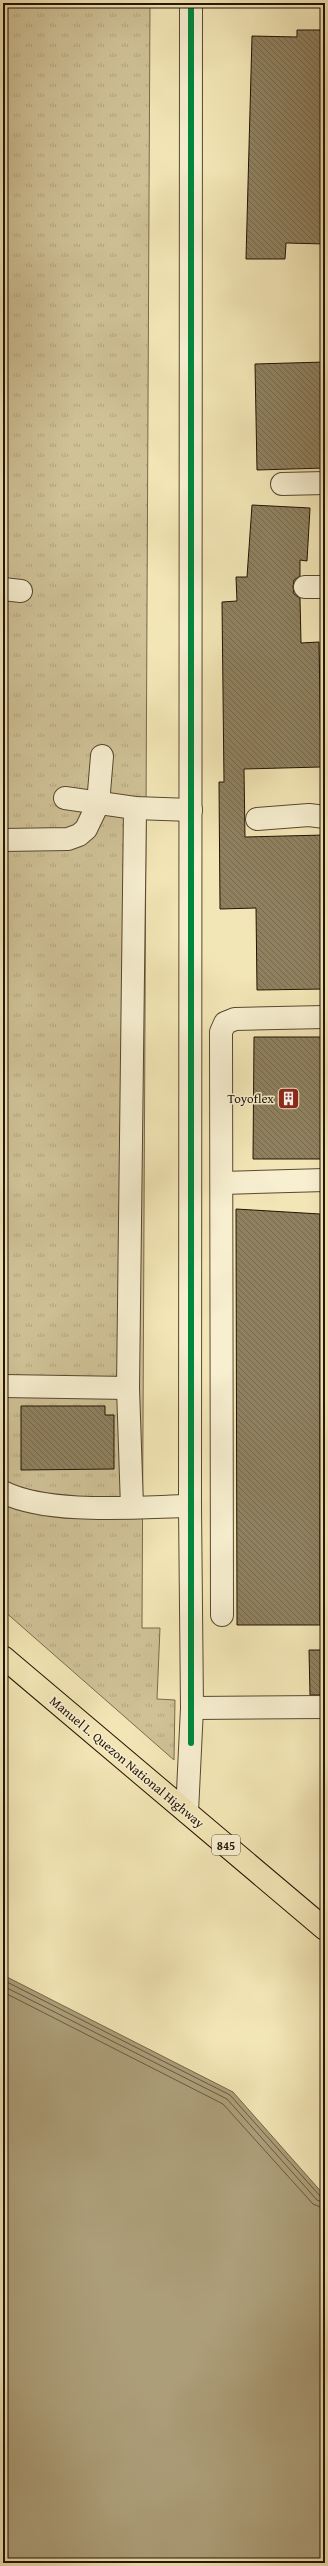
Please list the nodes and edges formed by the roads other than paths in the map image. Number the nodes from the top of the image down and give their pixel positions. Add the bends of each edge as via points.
1 (191, 3) edge
2 (325, 483) edge
3 (282, 484) dead end
4 (102, 756) dead end
5 (65, 798) dead end
6 (98, 804) junction
7 (135, 808) junction
8 (191, 810) junction
9 (325, 817) edge
10 (257, 819) dead end
11 (3, 840) edge
12 (325, 1017) edge
13 (325, 1180) edge
14 (222, 1183) junction
15 (3, 1386) edge
16 (128, 1388) junction
17 (3, 1492) edge
18 (190, 1506) junction
19 (132, 1507) junction
20 (222, 1615) dead end
21 (3, 1657) edge
22 (325, 1707) edge
23 (192, 1708) junction
24 (187, 1812) junction
25 (325, 1929) edge

1 - 8 street
2 - 3 street
4 - 6 street
5 - 6 street via 83,799
6 - 7 street
6 - 11 street via 86,829 79,835 68,839
7 - 8 street
7 - 16 street
8 - 18 street
9 - 10 street via 309,815
12 - 14 street via 235,1019 222,1027
13 - 14 street
14 - 20 street
15 - 16 street
16 - 19 street
17 - 19 street via 14,1498 47,1506
18 - 19 street
18 - 23 street
21 - 24 main road, Manuel L. Quezon National Highway / 845
22 - 23 street
23 - 24 street
24 - 25 main road, Manuel L. Quezon National Highway / 845

